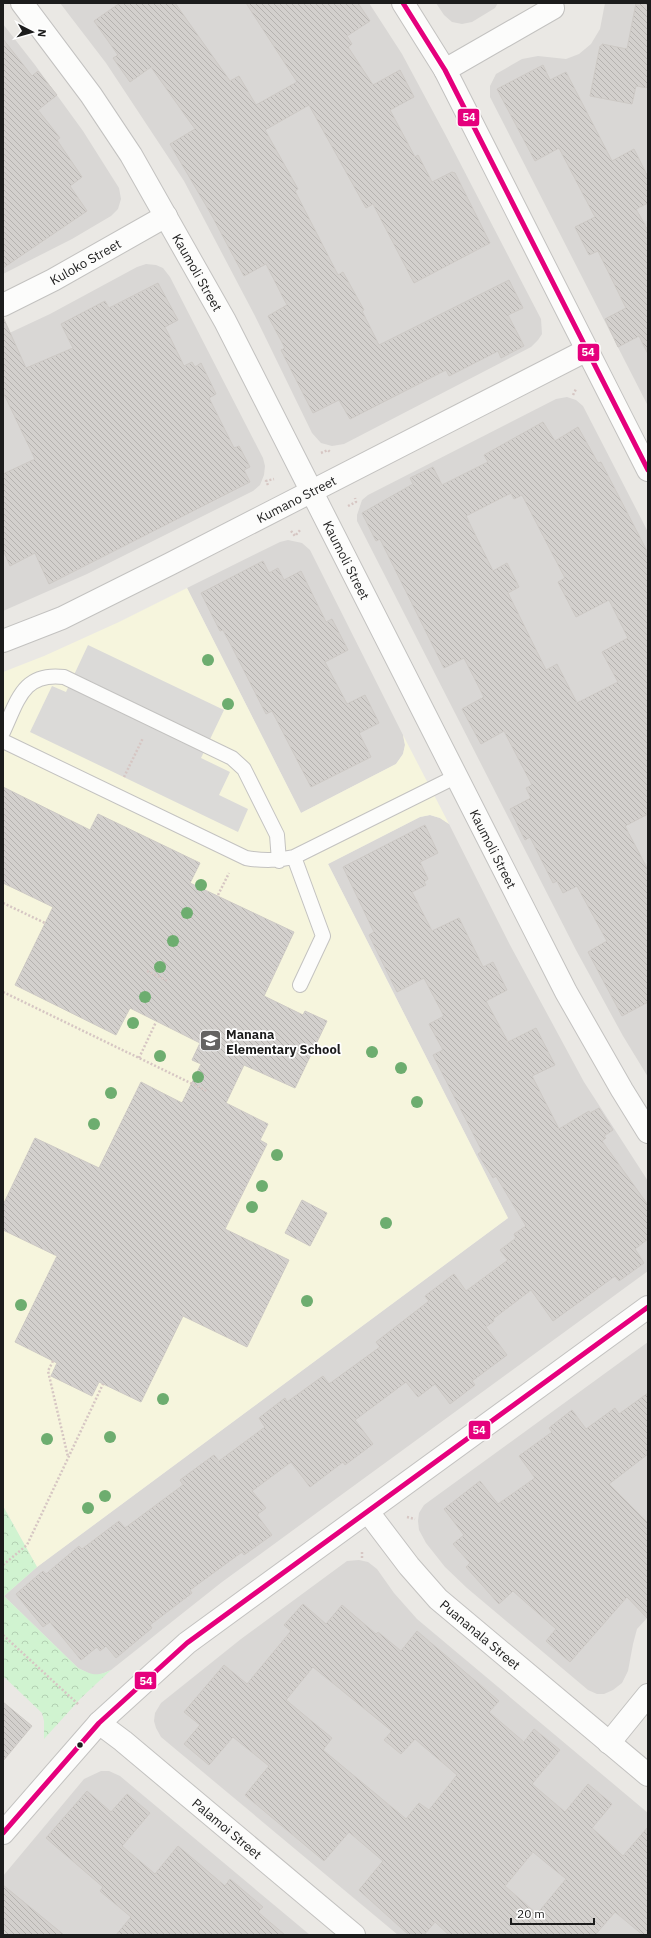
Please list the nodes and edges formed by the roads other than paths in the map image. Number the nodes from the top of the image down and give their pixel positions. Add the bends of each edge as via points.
1 (22, 3) edge
2 (403, 3) edge
3 (553, 8) dead end
4 (445, 70) junction
5 (166, 216) junction
6 (3, 305) edge
7 (587, 350) junction
8 (648, 470) edge
9 (312, 492) junction
10 (3, 640) edge
11 (3, 732) edge
12 (3, 741) edge
13 (457, 776) junction
14 (294, 857) junction
15 (279, 861) junction
16 (300, 985) dead end
17 (648, 1132) edge
18 (648, 1307) edge
19 (368, 1512) junction
20 (648, 1695) edge
21 (98, 1723) junction
22 (609, 1742) junction
23 (648, 1775) edge
24 (3, 1833) edge
25 (354, 1935) edge

1 - 5 street, Kaumoli Street via 91,95
2 - 4 street
3 - 4 street
4 - 7 street
5 - 6 street, Kuloko Street via 53,280
5 - 9 street, Kaumoli Street via 225,321
7 - 8 street
7 - 9 street, Kumano Street
9 - 10 street, Kumano Street via 62,618
9 - 13 street, Kaumoli Street
11 - 15 lane via 21,693 33,680 50,676 64,677 232,758 244,769 277,836
12 - 15 lane via 246,858 264,862
13 - 14 lane
13 - 17 street, Kaumoli Street via 566,992
14 - 15 lane
14 - 16 lane via 323,936
18 - 19 street
19 - 21 street via 187,1643
19 - 22 street, Puananala Street via 438,1599
20 - 22 street
21 - 24 street
21 - 25 street, Palamoi Street via 123,1741
22 - 23 street, Puananala Street

